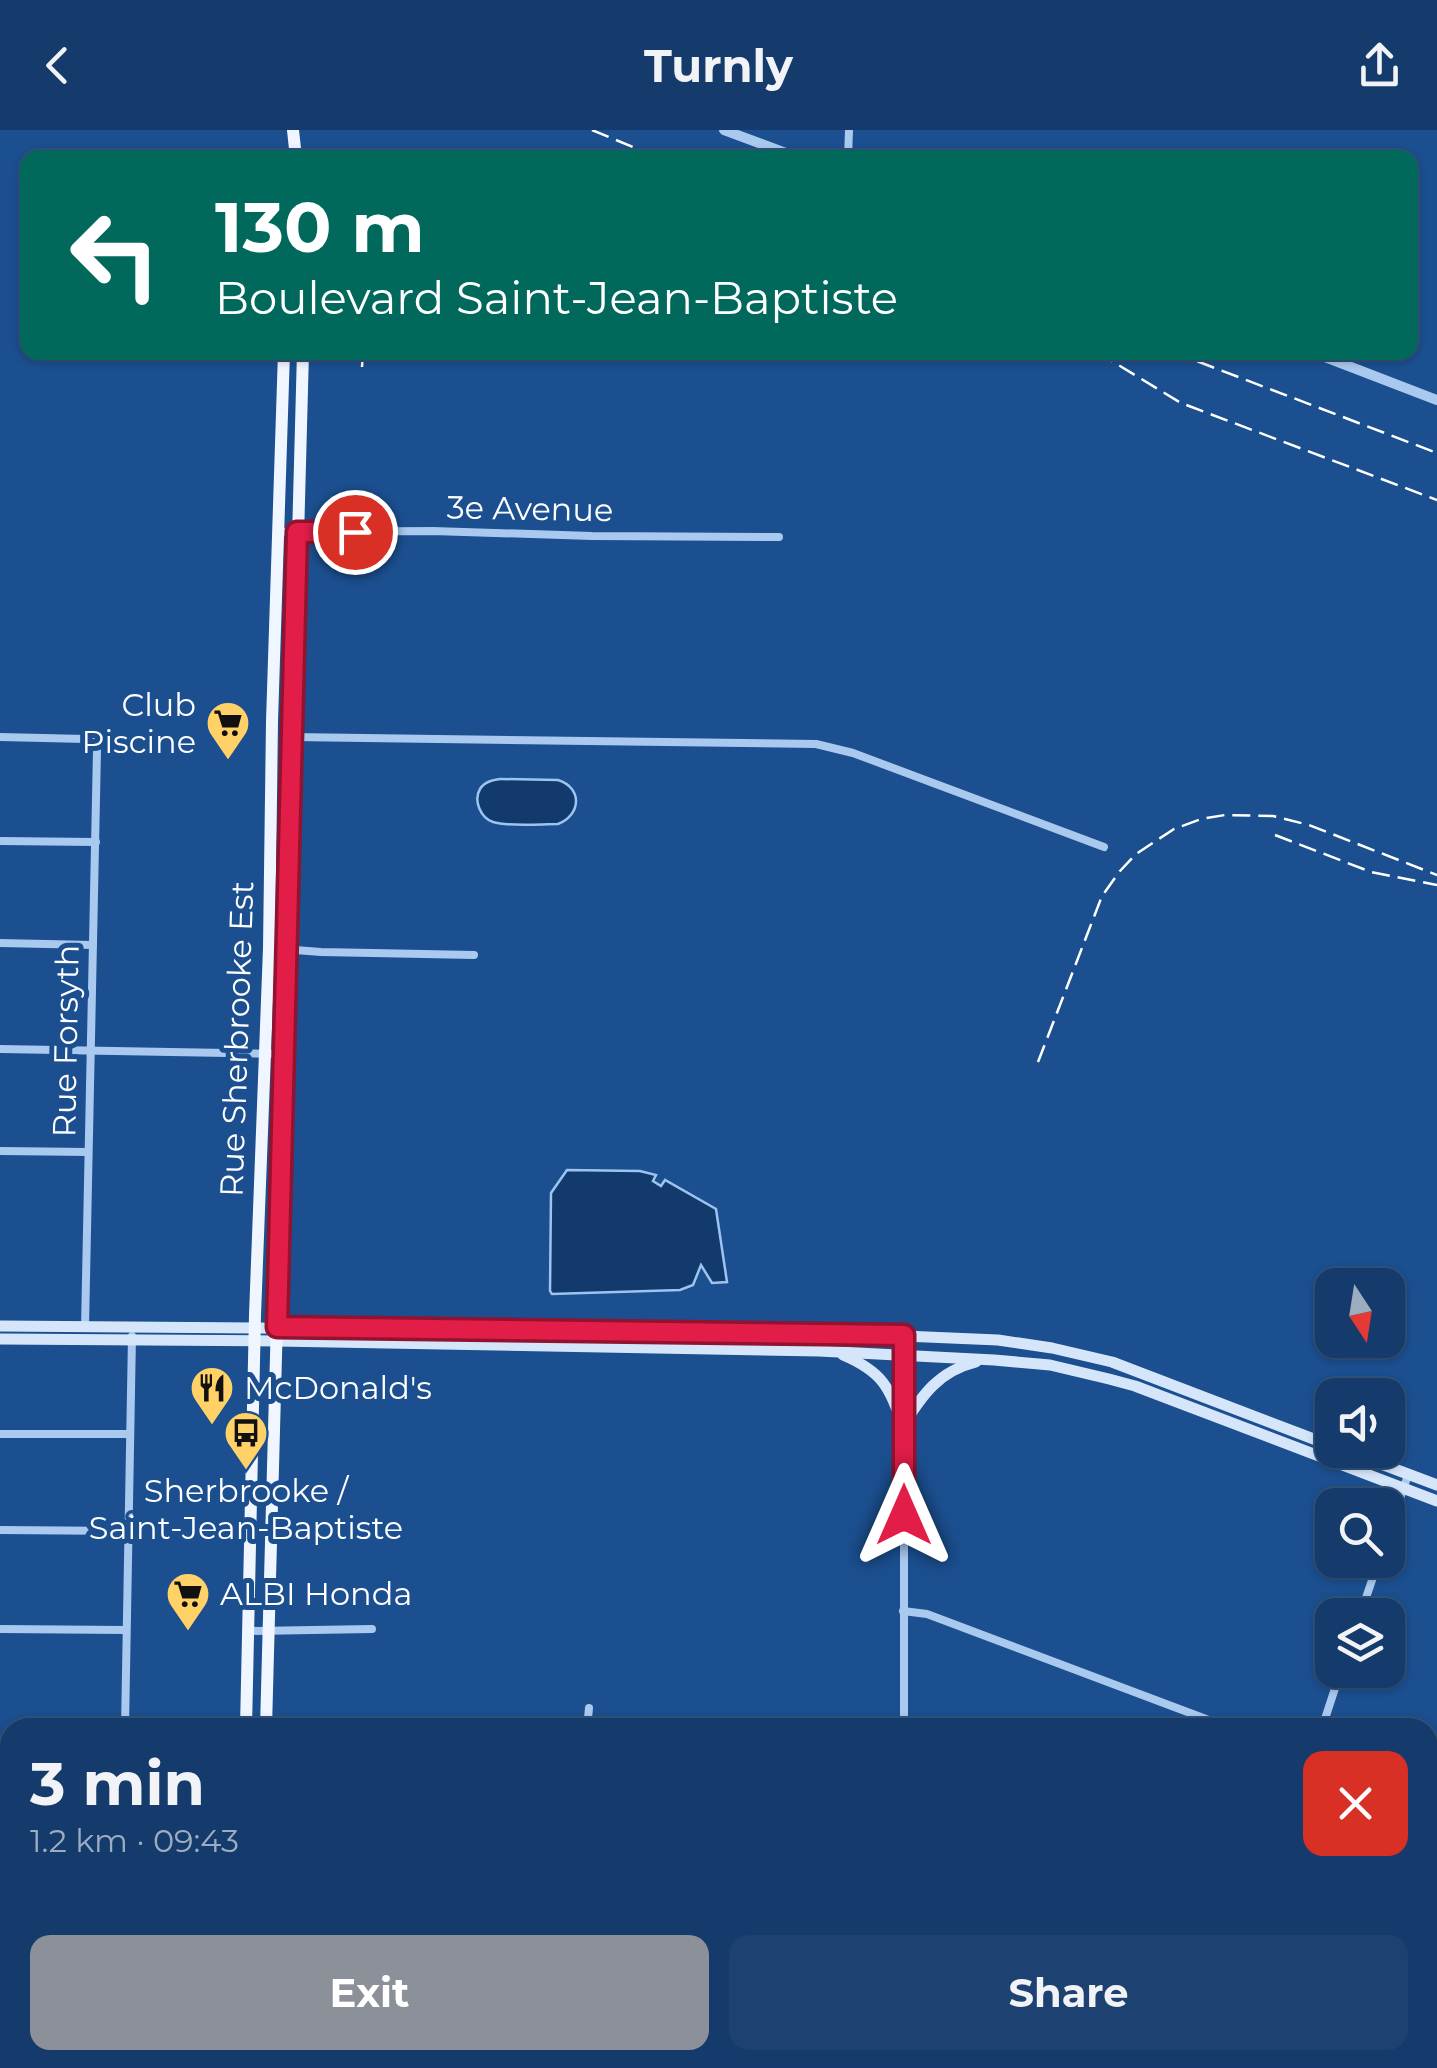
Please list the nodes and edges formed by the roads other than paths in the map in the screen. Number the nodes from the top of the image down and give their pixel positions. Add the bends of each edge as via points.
1 (724, 130) edge
2 (778, 150) edge
3 (284, 360) edge
4 (303, 360) edge
5 (1333, 360) edge
6 (1437, 400) edge
7 (280, 532) junction
8 (297, 532) junction
9 (780, 537) dead end
10 (0, 737) edge
11 (272, 737) junction
12 (292, 737) junction
13 (0, 840) edge
14 (96, 842) junction
15 (270, 846) junction
16 (289, 846) junction
17 (1104, 848) dead end
18 (288, 889) junction
19 (270, 891) junction
20 (0, 943) edge
21 (93, 944) junction
22 (269, 948) junction
23 (286, 949) junction
24 (474, 955) dead end
25 (0, 1049) edge
26 (90, 1051) junction
27 (265, 1053) junction
28 (284, 1054) junction
29 (0, 1151) edge
30 (88, 1152) junction
31 (261, 1177) junction
32 (282, 1179) junction
33 (0, 1326) edge
34 (468, 1328) junction
35 (513, 1329) junction
36 (85, 1333) junction
37 (688, 1333) junction
38 (132, 1334) junction
39 (255, 1334) junction
40 (277, 1334) junction
41 (904, 1335) junction
42 (0, 1338) edge
43 (468, 1345) junction
44 (513, 1346) junction
45 (688, 1348) junction
46 (819, 1351) junction
47 (904, 1354) junction
48 (994, 1360) junction
49 (904, 1426) junction
50 (0, 1434) edge
51 (130, 1434) junction
52 (1315, 1440) edge
53 (1392, 1468) edge
54 (1408, 1474) junction
55 (1437, 1486) edge
56 (1404, 1488) joint
57 (1405, 1488) edge
58 (1437, 1501) edge
59 (252, 1522) junction
60 (272, 1524) junction
61 (0, 1530) edge
62 (127, 1531) junction
63 (903, 1611) junction
64 (0, 1629) edge
65 (372, 1629) dead end
66 (125, 1630) junction
67 (248, 1630) junction
68 (269, 1630) junction
69 (1336, 1688) edge
70 (589, 1708) dead end
71 (124, 1718) edge
72 (246, 1718) edge
73 (266, 1718) edge
74 (588, 1718) edge
75 (904, 1718) edge
76 (1203, 1718) edge
77 (1325, 1718) edge

1 - 2 street
3 - 7 main road, Rue Sherbrooke Est
4 - 8 main road, Rue Sherbrooke Est
5 - 6 street
7 - 8 street, 3e Avenue
7 - 11 main road, Rue Sherbrooke Est
8 - 9 street, 3e Avenue
8 - 12 main road, Rue Sherbrooke Est
10 - 14 street, Rue Forsyth via 86,738 96,744
11 - 12 main road
11 - 15 main road, Rue Sherbrooke Est
12 - 16 main road, Rue Sherbrooke Est
12 - 17 street via 816,744
13 - 14 street
14 - 21 street, Rue Forsyth
15 - 16 main road
15 - 19 main road, Rue Sherbrooke Est
16 - 18 main road, Rue Sherbrooke Est
18 - 19 main road
18 - 23 main road, Rue Sherbrooke Est
19 - 22 main road, Rue Sherbrooke Est
20 - 21 street
21 - 26 street, Rue Forsyth
22 - 23 street
22 - 27 main road, Rue Sherbrooke Est
23 - 24 street
23 - 28 main road, Rue Sherbrooke Est
25 - 26 street
26 - 27 street
26 - 30 street, Rue Forsyth
27 - 28 street
27 - 31 main road, Rue Sherbrooke Est
28 - 32 main road, Rue Sherbrooke Est
29 - 30 street
30 - 36 street, Rue Forsyth
31 - 32 main road
31 - 39 main road, Rue Sherbrooke Est
32 - 40 main road, Rue Sherbrooke Est
33 - 36 main road
34 - 35 main road
34 - 40 main road
34 - 43 main road
35 - 37 main road
35 - 44 main road
36 - 38 main road
36 - 42 main road
37 - 41 main road
37 - 45 main road
38 - 39 main road
38 - 51 street
39 - 40 main road
39 - 59 main road, Rue Sherbrooke Est
40 - 43 main road
40 - 60 main road, Rue Sherbrooke Est
41 - 47 street
41 - 52 main road via 998,1340 1112,1362
43 - 44 main road
44 - 45 main road
45 - 46 main road
46 - 47 main road
46 - 49 main road via 862,1363 884,1382
47 - 48 main road
47 - 49 street
48 - 49 main road via 972,1362 936,1381
48 - 56 main road via 1050,1365 1135,1386
49 - 63 street
50 - 51 street
51 - 62 street
53 - 54 main road
54 - 55 main road
54 - 56 street
57 - 58 main road
59 - 60 main road
59 - 67 main road, Rue Sherbrooke Est
60 - 68 main road, Rue Sherbrooke Est
61 - 62 street
62 - 66 street
63 - 75 street
63 - 76 street
64 - 66 street
65 - 68 street
66 - 71 street
67 - 68 street
67 - 72 main road, Rue Sherbrooke Est
68 - 73 main road, Rue Sherbrooke Est
69 - 77 street
70 - 74 street

